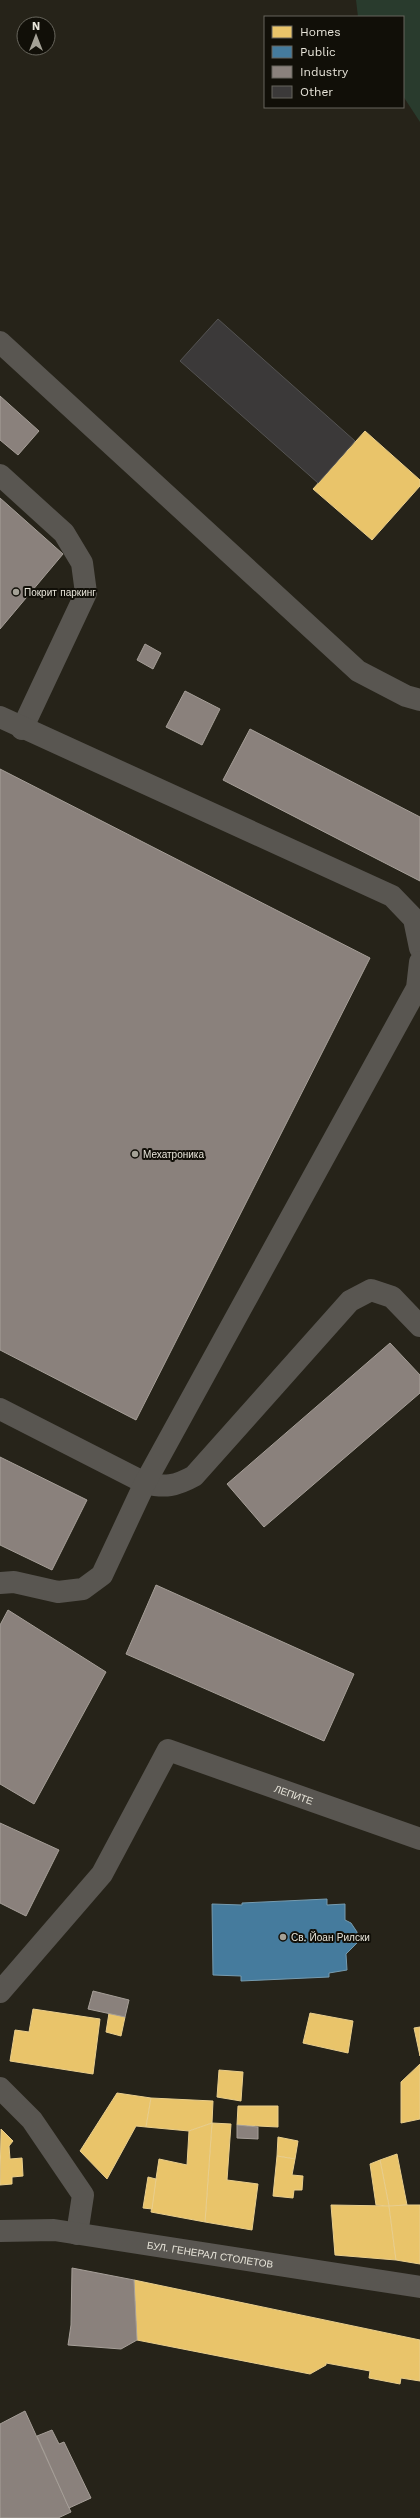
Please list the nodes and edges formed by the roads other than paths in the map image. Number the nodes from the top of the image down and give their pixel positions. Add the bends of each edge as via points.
1 (0, 342) edge
2 (0, 475) edge
3 (420, 700) edge
4 (0, 717) edge
5 (22, 729) junction
6 (420, 948) edge
7 (420, 962) edge
8 (420, 1326) edge
9 (0, 1409) edge
10 (145, 1483) junction
11 (0, 1583) edge
12 (420, 1839) edge
13 (0, 1992) edge
14 (0, 2088) edge
15 (0, 2231) edge
16 (77, 2234) junction
17 (420, 2287) edge

1 - 3 street via 358,671 406,696
2 - 5 street via 64,533 82,563 86,593
4 - 5 street
5 - 6 street via 392,896 414,920
7 - 10 street via 417,988
8 - 10 street via 392,1296 371,1290 350,1301 194,1476 178,1485 163,1487
9 - 10 street
10 - 11 street via 102,1575 83,1590 58,1592 14,1582
12 - 13 street, ЛЕПИТЕ via 168,1750 102,1874
14 - 16 street via 32,2120 83,2195
15 - 16 street, БУЛ. ГЕНЕРАЛ СТОЛЕТОВ via 54,2230
16 - 17 street, БУЛ. ГЕНЕРАЛ СТОЛЕТОВ

